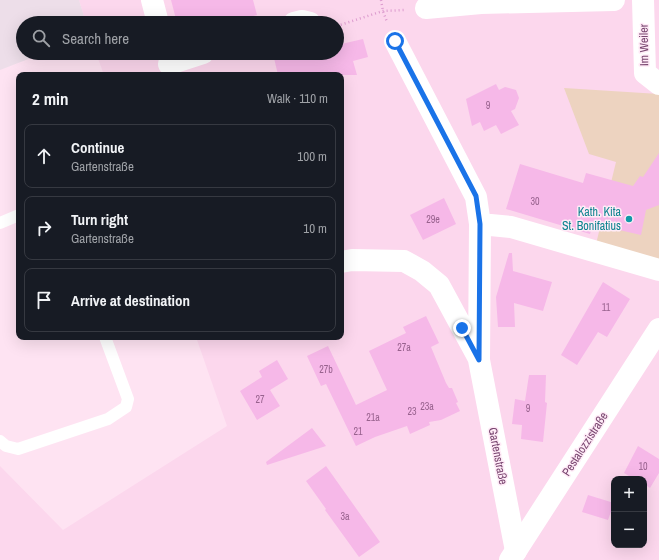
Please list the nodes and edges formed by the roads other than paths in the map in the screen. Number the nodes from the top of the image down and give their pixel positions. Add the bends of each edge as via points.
1 (152, 0) edge
2 (614, 0) edge
3 (643, 0) edge
4 (426, 8) dead end
5 (156, 16) edge
6 (395, 41) dead end
7 (180, 60) edge
8 (168, 64) edge
9 (659, 84) edge
10 (16, 216) edge
11 (0, 223) edge
12 (480, 224) junction
13 (344, 261) edge
14 (659, 270) edge
15 (659, 329) edge
16 (106, 340) edge
17 (479, 360) junction
18 (0, 441) edge
19 (513, 556) edge

1 - 5 street
2 - 4 street via 481,3
3 - 9 street, Im Weiler via 645,73
6 - 12 street, Gartenstraße via 476,196
7 - 8 street
10 - 11 lane
12 - 14 street via 511,227
12 - 17 street, Gartenstraße
13 - 17 street, Gartenstraße via 404,261 422,271 439,284
15 - 19 street, Pestalozzistraße
16 - 18 lane via 128,398 126,407 108,419 18,449 6,446
17 - 19 street, Gartenstraße

